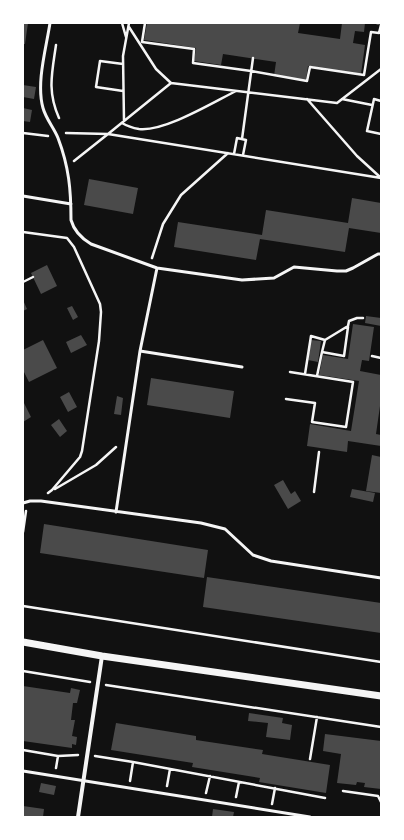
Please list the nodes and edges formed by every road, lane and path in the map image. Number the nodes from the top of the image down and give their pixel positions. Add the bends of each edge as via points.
1 (50, 23) edge
2 (122, 23) edge
3 (129, 23) edge
4 (145, 23) edge
5 (381, 25) edge
6 (128, 27) junction
7 (127, 37) junction
8 (57, 38) dead end
9 (253, 58) dead end
10 (123, 64) junction
11 (381, 70) edge
12 (251, 71) junction
13 (171, 83) junction
14 (123, 91) junction
15 (236, 91) junction
16 (248, 92) junction
17 (307, 99) junction
18 (342, 99) junction
19 (381, 101) edge
20 (373, 105) junction
21 (123, 123) junction
22 (61, 125) dead end
23 (64, 129) dead end
24 (23, 133) edge
25 (66, 133) junction
26 (108, 134) junction
27 (381, 134) edge
28 (58, 137) junction
29 (242, 139) junction
30 (228, 153) junction
31 (234, 154) junction
32 (243, 155) junction
33 (67, 166) junction
34 (380, 177) edge
35 (23, 196) edge
36 (71, 204) junction
37 (23, 232) edge
38 (381, 254) edge
39 (150, 266) junction
40 (157, 268) junction
41 (33, 277) dead end
42 (23, 282) edge
43 (363, 318) dead end
44 (348, 326) junction
45 (325, 340) junction
46 (140, 351) junction
47 (322, 352) junction
48 (372, 356) dead end
49 (381, 358) edge
50 (242, 367) dead end
51 (290, 372) dead end
52 (304, 374) junction
53 (317, 376) junction
54 (286, 399) dead end
55 (120, 445) dead end
56 (319, 452) dead end
57 (52, 490) junction
58 (314, 492) dead end
59 (33, 501) junction
60 (23, 503) edge
61 (28, 508) dead end
62 (116, 512) junction
63 (23, 532) edge
64 (381, 578) edge
65 (23, 606) edge
66 (23, 642) edge
67 (102, 656) junction
68 (381, 662) edge
69 (23, 671) edge
70 (98, 683) junction
71 (381, 696) edge
72 (318, 717) junction
73 (381, 727) edge
74 (23, 750) edge
75 (87, 755) junction
76 (23, 756) edge
77 (58, 756) junction
78 (310, 759) dead end
79 (133, 762) junction
80 (170, 768) junction
81 (23, 771) edge
82 (54, 776) junction
83 (210, 776) junction
84 (84, 781) junction
85 (239, 782) junction
86 (129, 788) junction
87 (275, 788) junction
88 (343, 791) dead end
89 (166, 794) junction
90 (325, 798) dead end
91 (204, 800) junction
92 (381, 802) edge
93 (235, 805) junction
94 (271, 811) junction
95 (78, 817) edge
96 (310, 817) edge

1 - 28 lane via 41,96 44,109
2 - 7 path
3 - 6 path
4 - 12 path via 142,42 194,49 193,63
5 - 12 path via 380,33 371,32 364,75 310,67 307,81
6 - 7 path
6 - 13 path via 156,69
7 - 10 path
8 - 22 path via 51,96
9 - 12 path
10 - 14 path
10 - 14 path via 100,61 96,87
11 - 18 path
12 - 16 path
13 - 15 path
13 - 21 path
14 - 21 path
15 - 16 path
15 - 21 path via 157,128 140,129
16 - 17 path
16 - 29 path
17 - 18 path via 337,103
17 - 34 path via 356,156
18 - 20 path
19 - 20 path via 374,99
20 - 27 path via 366,131
21 - 26 path
23 - 25 path
24 - 28 path
25 - 26 path
25 - 28 path
26 - 30 path
26 - 33 path
28 - 33 lane
29 - 31 path via 237,138
29 - 32 path via 246,140
30 - 31 path
30 - 39 path via 181,195 163,224
31 - 32 path
32 - 34 path
33 - 36 lane
35 - 36 lane
36 - 39 lane via 72,225 83,239
37 - 57 path via 67,238 74,247 100,304 101,312 82,451 80,457
38 - 40 lane via 346,271 294,267 274,278 242,280
39 - 40 lane
40 - 46 lane
41 - 42 path
43 - 44 path via 349,321
44 - 45 path
44 - 47 path via 344,356
45 - 47 path
45 - 52 path via 311,336
46 - 50 lane
46 - 62 lane
47 - 53 path
48 - 49 path
51 - 52 path
52 - 53 path
53 - 54 path via 353,382 346,427 312,422 315,403
55 - 57 path via 96,465
56 - 58 path
57 - 59 path
59 - 60 lane
59 - 62 lane
61 - 63 path
62 - 64 lane via 201,523 224,529 253,555 271,561
65 - 68 path
66 - 67 street
67 - 70 street
67 - 71 street
69 - 70 path
70 - 72 path
70 - 75 street
72 - 73 path
72 - 78 path
74 - 76 path
74 - 77 path
75 - 77 path
75 - 79 path
75 - 84 street
77 - 82 path
79 - 80 path
79 - 86 path
80 - 83 path
80 - 89 path
81 - 82 lane
82 - 84 lane
83 - 85 path
83 - 91 path
84 - 86 lane
84 - 95 street
85 - 87 path
85 - 93 path
86 - 89 lane
87 - 90 path
87 - 94 path
88 - 92 path via 378,796
89 - 91 lane
91 - 93 lane
93 - 94 lane
94 - 96 lane

